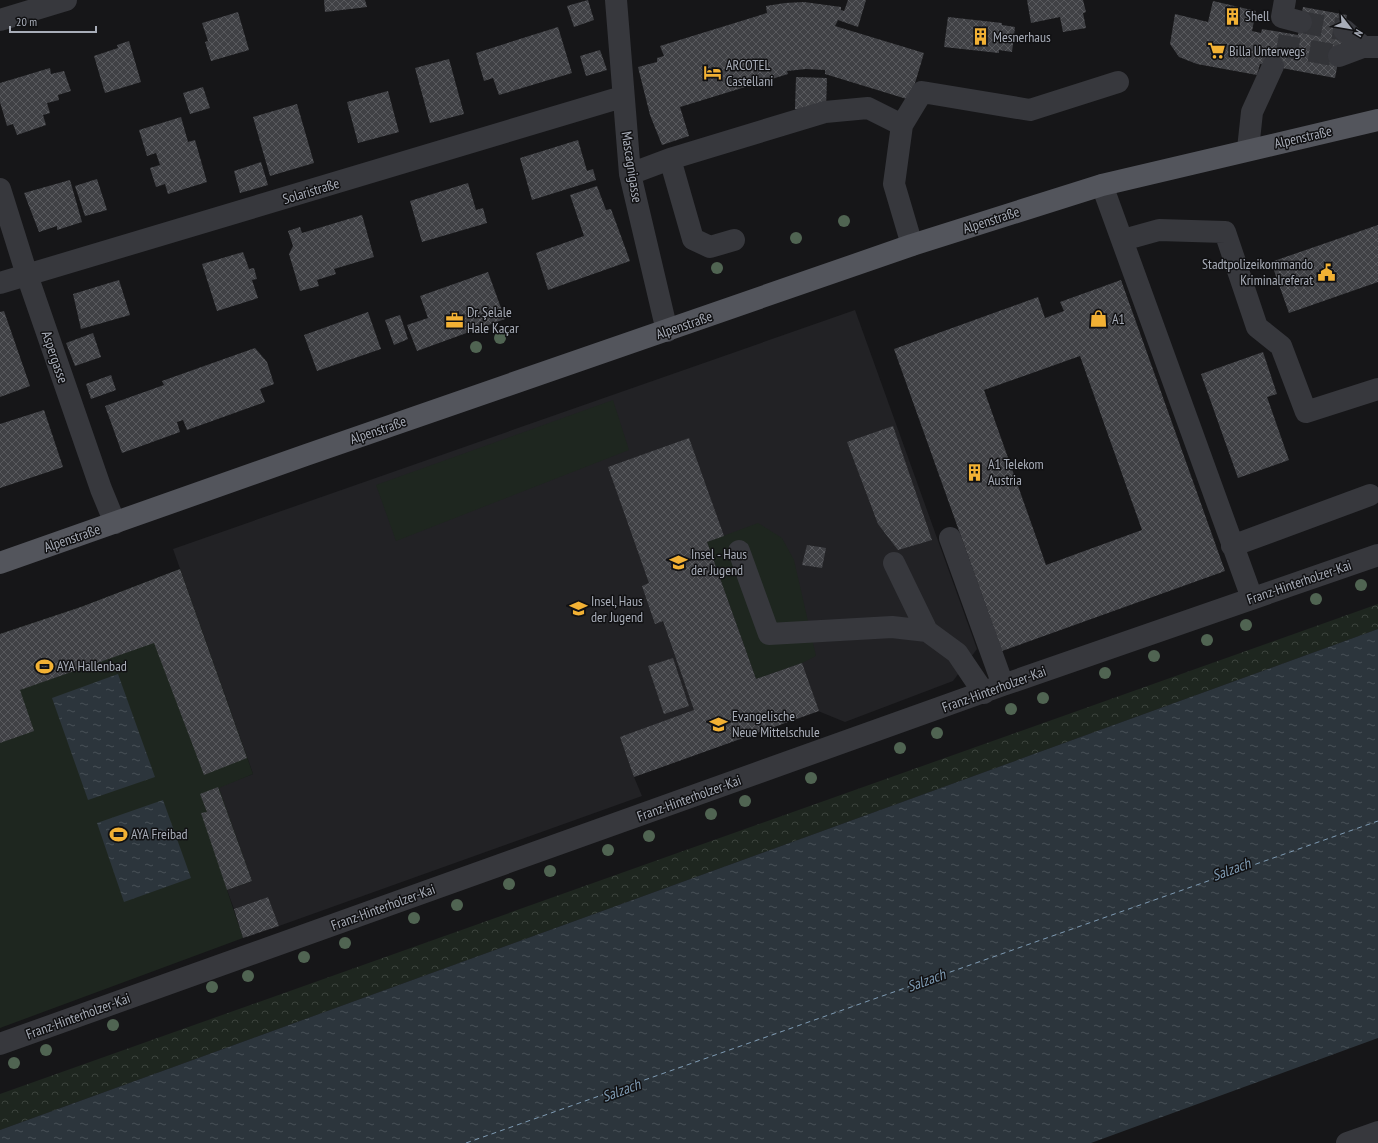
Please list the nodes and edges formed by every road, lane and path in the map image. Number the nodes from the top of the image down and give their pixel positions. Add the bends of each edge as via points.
1 (66, 0) edge
2 (616, 0) edge
3 (1285, 0) edge
4 (0, 20) edge
5 (1301, 22) tunnel mouth
6 (1344, 30) tunnel mouth
7 (1370, 47) edge
8 (1339, 56) tunnel mouth
9 (1273, 66) dead end
10 (1118, 82) dead end
11 (622, 97) junction
12 (1378, 120) edge
13 (902, 125) junction
14 (1248, 149) junction
15 (670, 159) junction
16 (630, 174) junction
17 (1102, 185) junction
18 (0, 189) edge
19 (734, 240) dead end
20 (1123, 240) junction
21 (912, 245) junction
22 (27, 275) junction
23 (0, 283) edge
24 (666, 331) junction
25 (1378, 389) edge
26 (1370, 495) dead end
27 (115, 524) junction
28 (950, 538) dead end
29 (1232, 546) junction
30 (739, 551) dead end
31 (1378, 555) edge
32 (894, 563) dead end
33 (0, 564) edge
34 (1252, 598) junction
35 (927, 631) junction
36 (993, 689) junction
37 (0, 1044) edge
38 (1378, 1132) edge
39 (1347, 1143) edge

1 - 4 street
2 - 11 street, Mascagnigasse
3 - 5 street via 1282,17
6 - 7 street
7 - 8 street
9 - 14 street via 1252,112
10 - 13 street via 1030,110 922,92
11 - 16 street, Mascagnigasse
11 - 22 street, Solaristraße
12 - 14 main road, Alpenstraße
13 - 15 street via 868,108 825,112
13 - 21 street via 894,184
14 - 17 main road, Alpenstraße
15 - 16 street
15 - 19 street via 693,239 710,247
16 - 24 street, Mascagnigasse
17 - 20 street
17 - 21 main road, Alpenstraße
18 - 22 street, Aspergasse
20 - 25 street via 1159,230 1225,232 1257,327 1282,346 1306,412
20 - 29 street
21 - 24 main road, Alpenstraße
22 - 23 street, Solaristraße
22 - 27 street, Aspergasse
24 - 27 main road, Alpenstraße
26 - 29 street
27 - 33 main road, Alpenstraße
28 - 36 street
29 - 34 street
30 - 35 street via 769,634 892,628
31 - 34 street, Franz-Hinterholzer-Kai
32 - 35 street
34 - 36 street, Franz-Hinterholzer-Kai
35 - 36 street via 957,653
36 - 37 street, Franz-Hinterholzer-Kai
38 - 39 street

